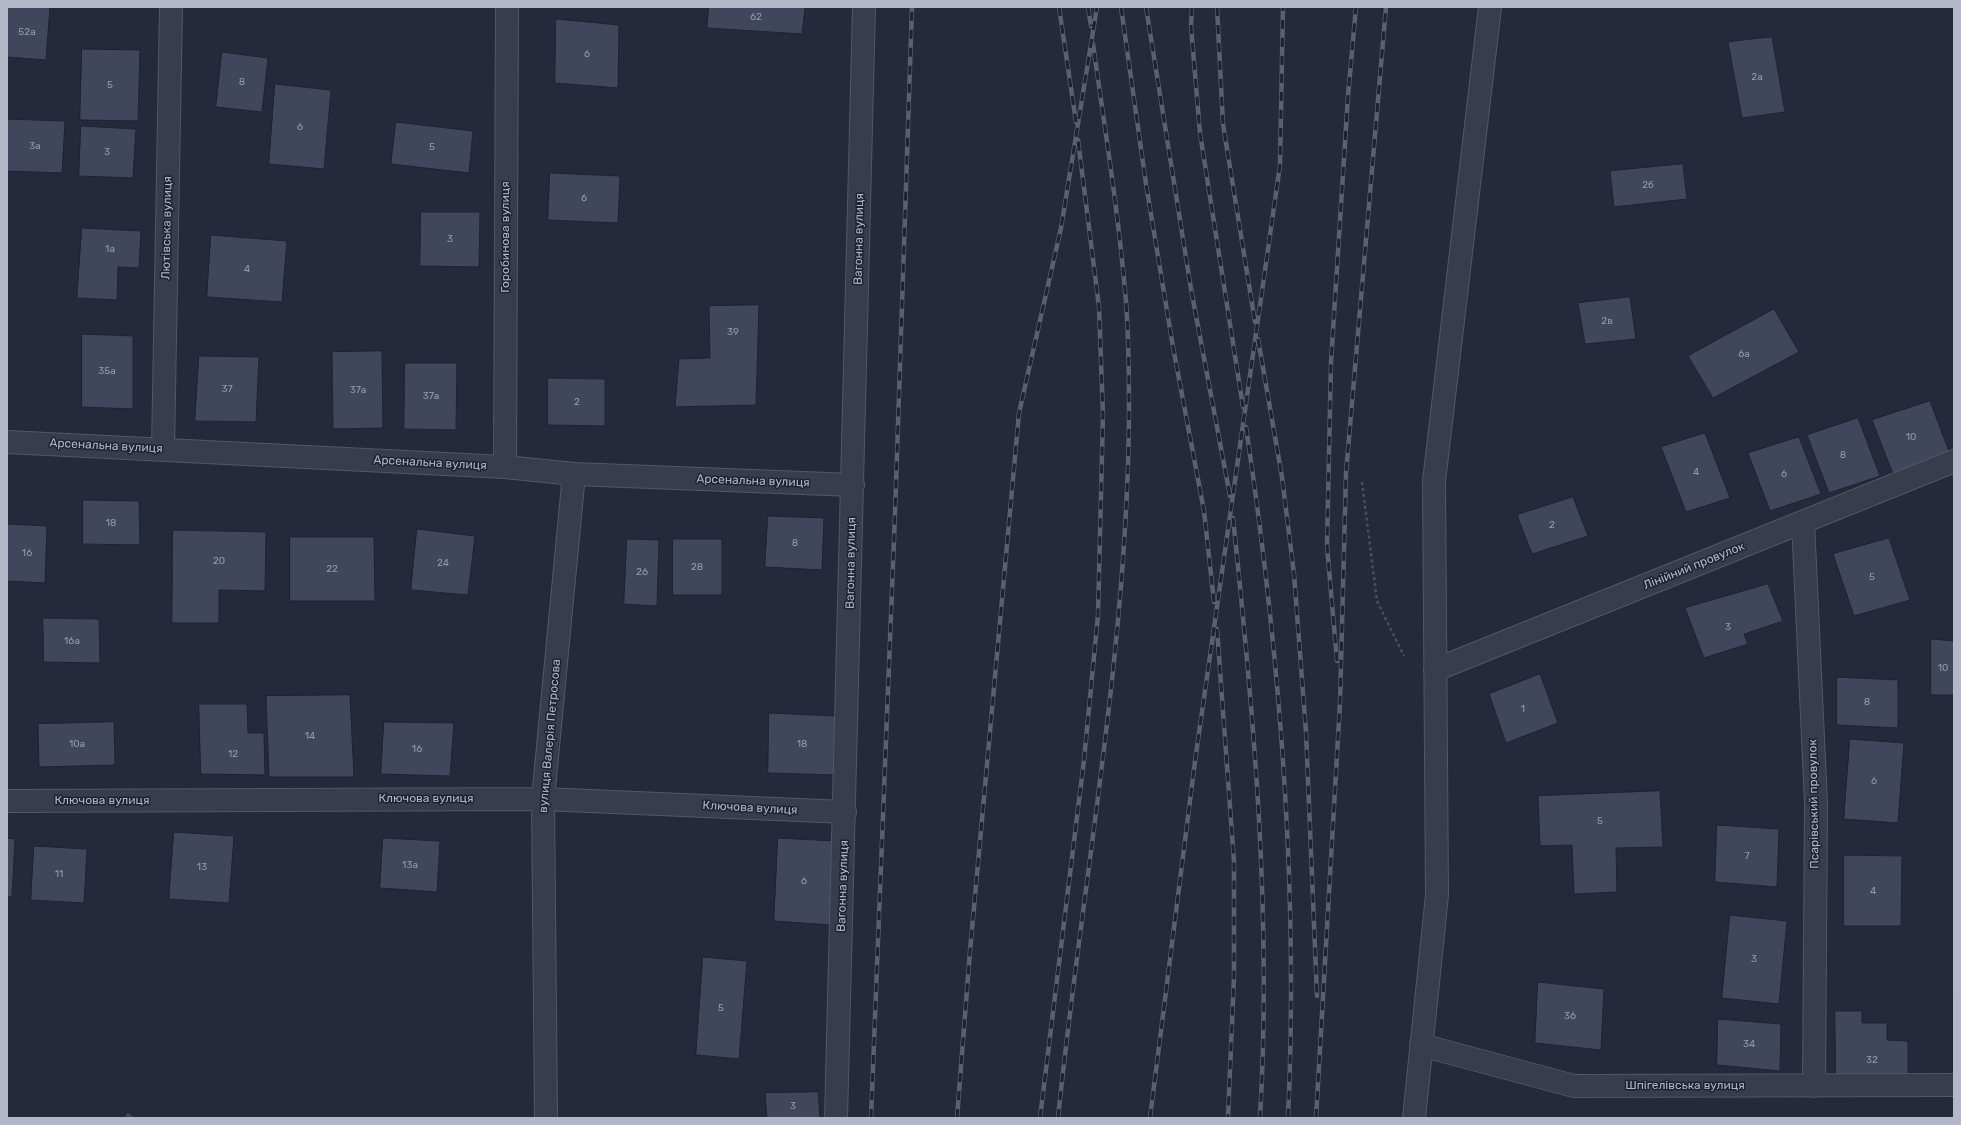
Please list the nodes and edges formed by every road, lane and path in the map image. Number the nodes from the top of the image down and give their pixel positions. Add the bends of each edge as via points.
1 (171, 7) edge
2 (507, 7) edge
3 (864, 7) edge
4 (1490, 7) edge
5 (7, 442) edge
6 (163, 449) junction
7 (1954, 461) edge
8 (505, 468) junction
9 (574, 474) junction
10 (1362, 482) dead end
11 (853, 485) junction
12 (1803, 522) junction
13 (1435, 670) junction
14 (543, 799) junction
15 (7, 801) edge
16 (845, 812) junction
17 (1422, 1045) junction
18 (1954, 1085) edge
19 (1814, 1086) junction
20 (546, 1118) edge
21 (836, 1118) edge
22 (1414, 1118) edge

1 - 6 street, Лютівська вулиця
2 - 8 street, Горобинова вулиця
3 - 11 street, Вагонна вулиця
4 - 13 street via 1434,481
5 - 6 street, Арсенальна вулиця
6 - 8 street, Арсенальна вулиця
7 - 12 street, Лінійний провулок
8 - 9 street, Арсенальна вулиця
9 - 11 street, Арсенальна вулиця
9 - 14 street, вулиця Валерія Петросова
10 - 13 path via 1377,601 1404,656
11 - 16 street, Вагонна вулиця
12 - 13 street, Лінійний провулок
12 - 19 street, Псарівський провулок via 1816,803
13 - 17 street via 1437,895
14 - 15 street, Ключова вулиця
14 - 16 street, Ключова вулиця
14 - 20 street, вулиця Валерія Петросова
16 - 21 street, Вагонна вулиця
17 - 19 street, Шпігелівська вулиця via 1574,1086
17 - 22 street
18 - 19 street, Шпігелівська вулиця

